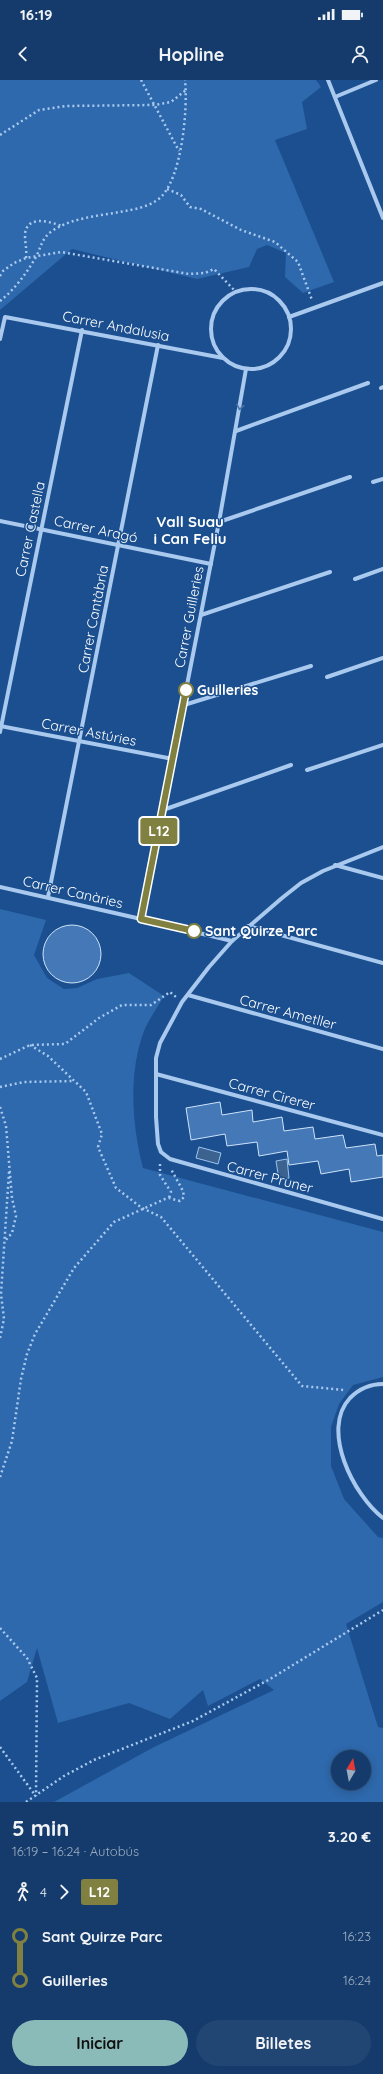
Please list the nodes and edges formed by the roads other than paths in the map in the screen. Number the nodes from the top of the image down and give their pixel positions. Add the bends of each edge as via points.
1 (328, 80) edge
2 (376, 80) edge
3 (335, 97) junction
4 (383, 218) edge
5 (383, 283) edge
6 (289, 317) junction
7 (82, 330) junction
8 (0, 340) edge
9 (158, 345) junction
10 (223, 358) junction
11 (246, 369) junction
12 (368, 383) dead end
13 (236, 431) junction
14 (350, 477) dead end
15 (383, 479) edge
16 (373, 482) dead end
17 (0, 521) edge
18 (220, 522) junction
19 (41, 529) junction
20 (118, 545) junction
21 (210, 564) junction
22 (383, 569) edge
23 (330, 572) dead end
24 (355, 579) dead end
25 (201, 615) junction
26 (383, 658) edge
27 (312, 666) dead end
28 (327, 677) dead end
29 (184, 705) junction
30 (1, 726) edge
31 (0, 732) edge
32 (79, 741) junction
33 (383, 746) edge
34 (173, 760) junction
35 (291, 765) dead end
36 (307, 770) dead end
37 (163, 810) junction
38 (383, 847) edge
39 (335, 865) junction
40 (383, 878) edge
41 (0, 887) edge
42 (48, 897) junction
43 (141, 919) junction
44 (248, 926) junction
45 (232, 940) junction
46 (383, 963) edge
47 (188, 995) junction
48 (383, 1049) edge
49 (156, 1074) junction
50 (383, 1135) edge
51 (383, 1219) edge
52 (383, 1384) edge
53 (383, 1518) edge

1 - 3 street
2 - 3 street
3 - 4 street
5 - 6 street
6 - 10 street via 279,300 260,289 243,289 229,294 214,311 210,332 217,351
6 - 11 street via 290,337 283,352 270,363 259,368
7 - 8 street, Carrer Andalusia via 5,317
7 - 9 street, Carrer Andalusia
7 - 19 street, Carrer Castella
9 - 10 street, Carrer Andalusia
9 - 20 street, Carrer Cantàbria
10 - 11 street
11 -> 13 street, Carrer Guilleries
12 - 13 street
13 - 18 street, Carrer Guilleries
14 - 18 street
15 - 16 street
17 - 19 street, Carrer Aragó
18 - 21 street, Carrer Guilleries
19 - 20 street, Carrer Aragó
19 - 30 street, Carrer Castella
20 - 21 street, Carrer Aragó
20 - 32 street, Carrer Cantàbria
21 - 25 street, Carrer Guilleries
22 - 24 street
23 - 25 street
25 - 29 street, Carrer Guilleries
26 - 28 street
27 - 29 street
29 - 34 street, Carrer Guilleries
30 - 31 street, Carrer Castella
30 - 32 street, Carrer Astúries
32 - 34 street, Carrer Astúries
32 - 42 street, Carrer Cantàbria
33 - 36 street
34 - 37 street, Carrer Guilleries
35 - 37 street
37 - 43 street, Carrer Guilleries
38 - 39 street
39 - 40 street
39 - 44 street via 301,884
41 - 42 street, Carrer Canàries
42 - 43 street, Carrer Canàries
43 - 45 street
44 - 45 street
44 - 46 street
45 - 47 street
47 - 48 street, Carrer Ametller
47 - 49 street via 160,1043 156,1058
49 - 50 street, Carrer Cirerer
49 - 51 street, Carrer Pruner via 158,1144 160,1152 170,1160
52 - 53 street via 375,1384 357,1391 346,1403 340,1417 339,1436 350,1477 362,1496

